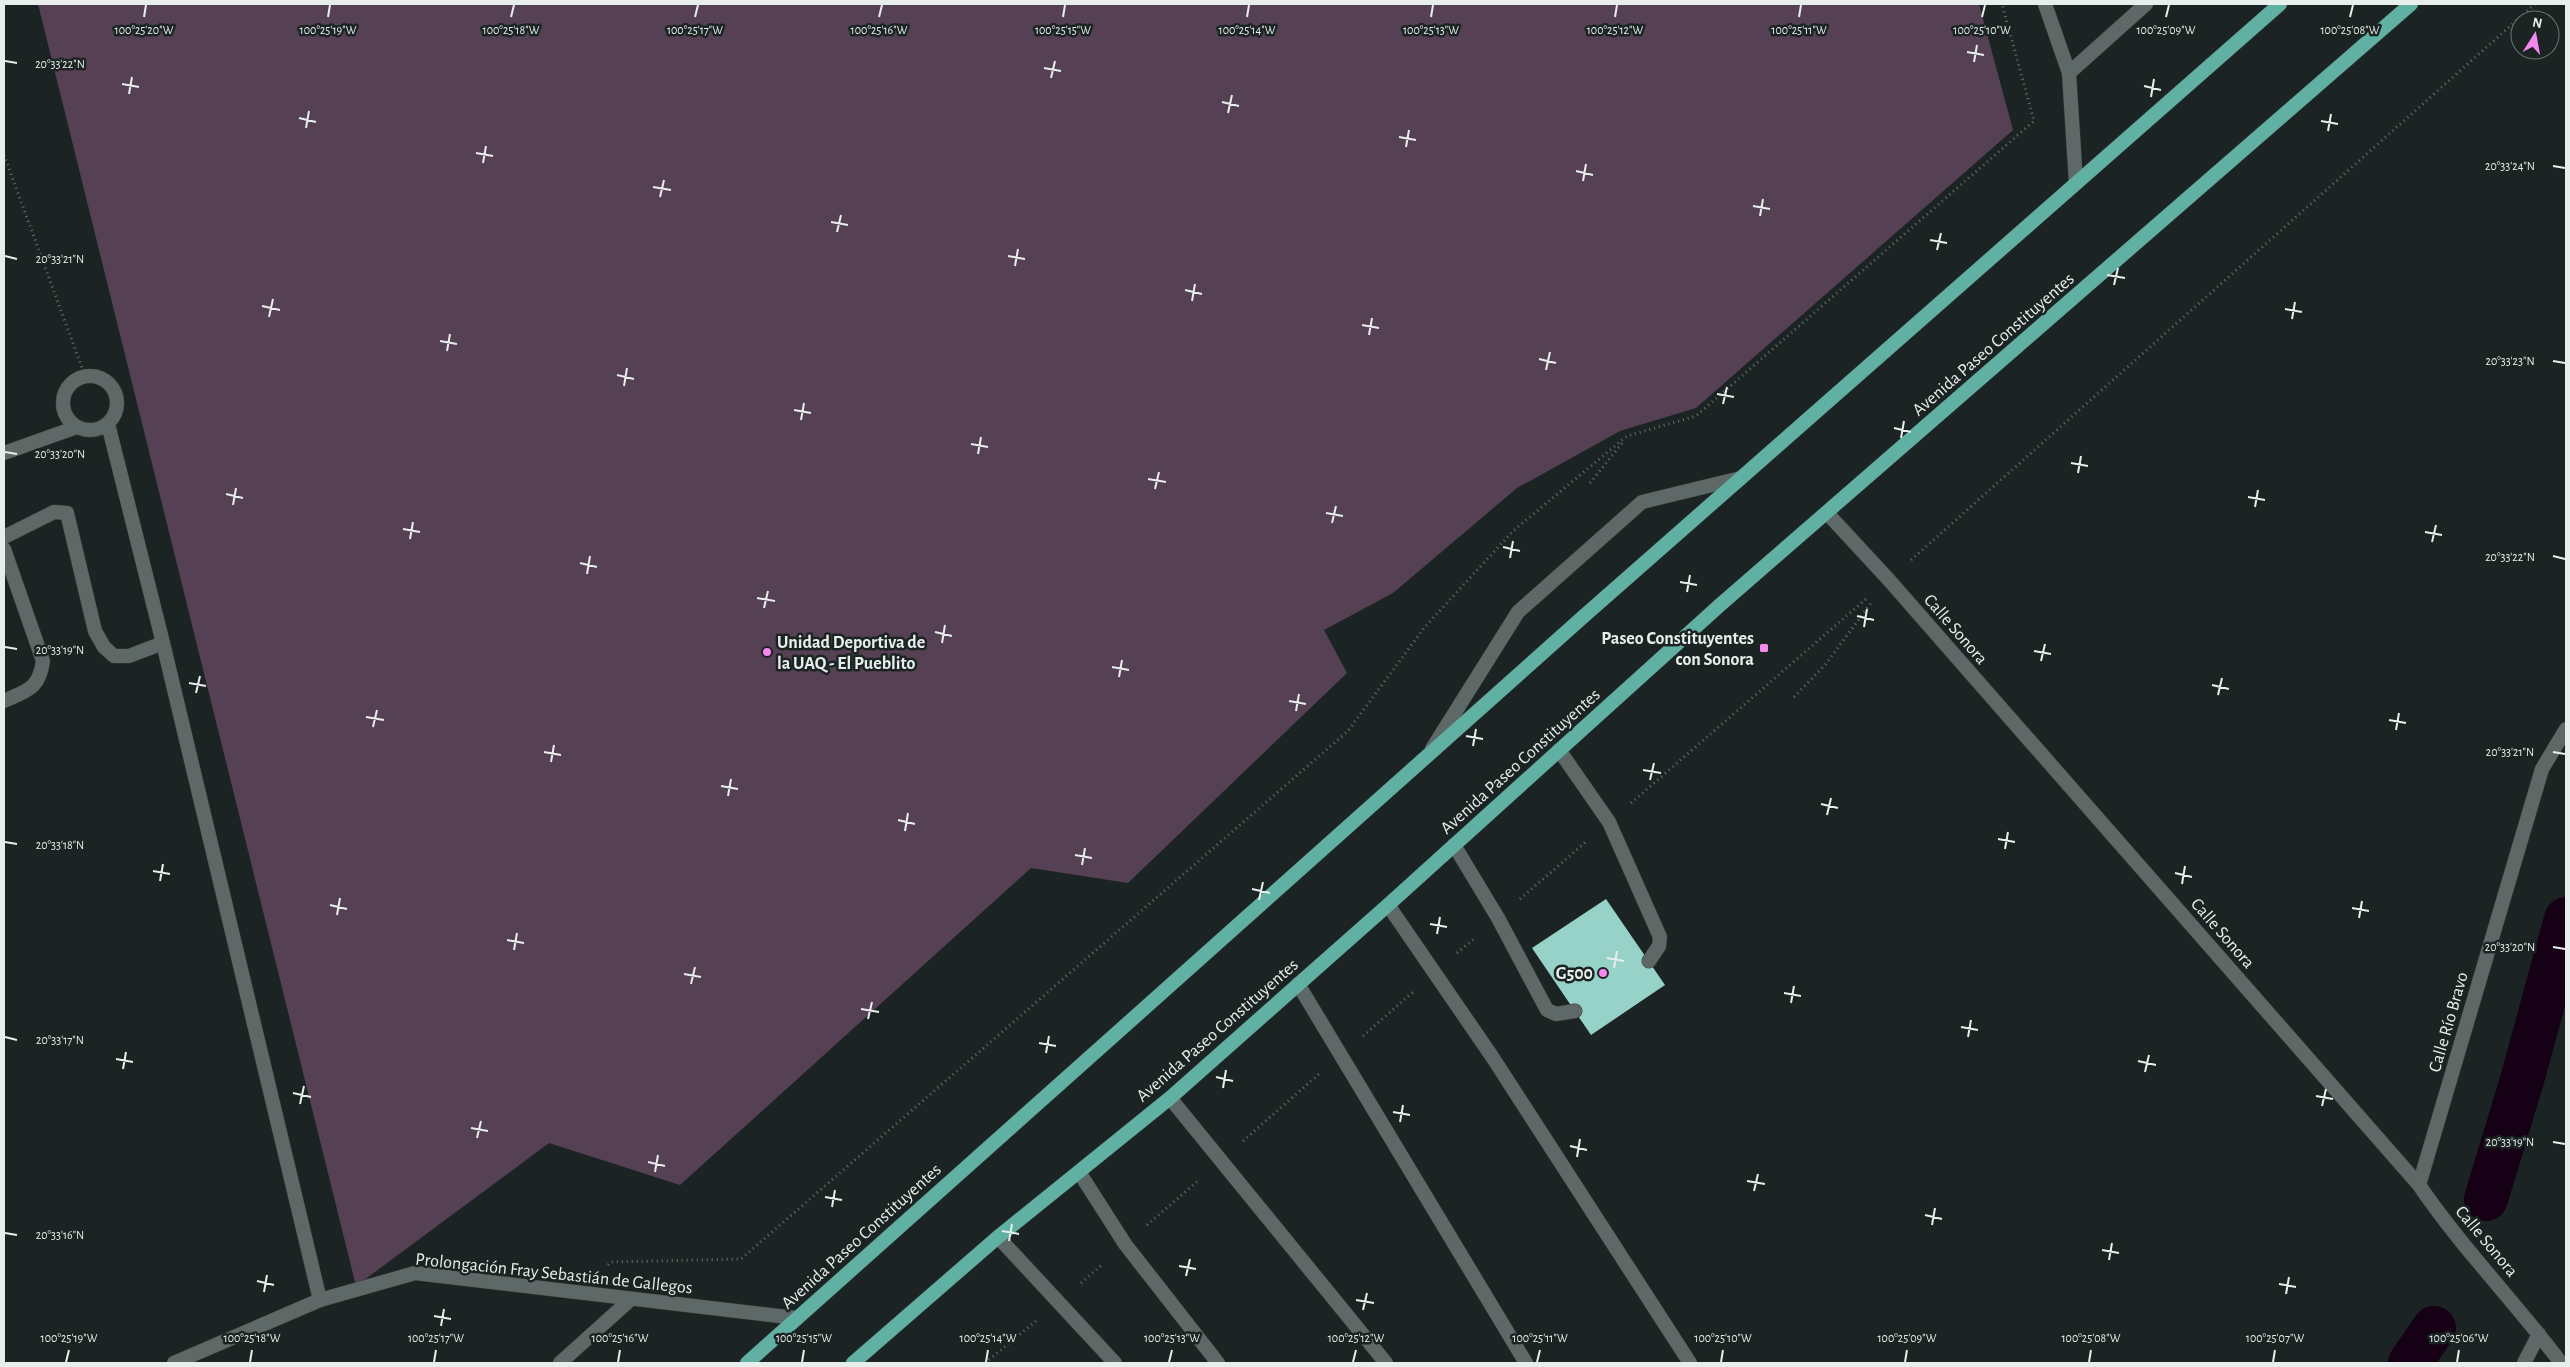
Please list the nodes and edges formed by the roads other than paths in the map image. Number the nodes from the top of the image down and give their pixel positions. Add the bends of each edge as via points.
1 (2046, 4) edge
2 (2146, 4) edge
3 (2280, 4) edge
4 (2411, 4) edge
5 (2069, 73) junction
6 (2076, 183) junction
7 (108, 424) junction
8 (77, 427) junction
9 (4, 453) edge
10 (1741, 478) junction
11 (1828, 513) junction
12 (4, 537) edge
13 (4, 549) edge
14 (163, 643) junction
15 (4, 701) edge
16 (2566, 729) edge
17 (1559, 750) junction
18 (1428, 755) junction
19 (1454, 845) junction
20 (1388, 905) junction
21 (1649, 961) dead end
22 (1298, 984) junction
23 (1574, 1011) dead end
24 (1170, 1098) junction
25 (1079, 1172) junction
26 (2419, 1186) junction
27 (998, 1237) junction
28 (631, 1299) junction
29 (320, 1300) junction
30 (796, 1318) junction
31 (2539, 1334) junction
32 (174, 1363) edge
33 (560, 1363) edge
34 (747, 1363) edge
35 (853, 1363) edge
36 (1115, 1363) edge
37 (1218, 1363) edge
38 (1386, 1363) edge
39 (1526, 1363) edge
40 (1690, 1363) edge
41 (2524, 1363) edge
42 (2561, 1363) edge

1 - 5 street
2 - 5 street
3 - 6 highway, Avenida Paseo Constituyentes
4 - 11 highway, Avenida Paseo Constituyentes
5 - 6 street
6 - 10 highway, Avenida Paseo Constituyentes
7 - 8 street via 93,430
7 - 8 street via 117,409 115,391 103,379 85,376 70,384 63,399 65,415
7 - 14 street
8 - 9 street
10 - 18 highway, Avenida Paseo Constituyentes
10 - 18 street via 1642,502 1634,509 1518,612
11 - 17 highway, Avenida Paseo Constituyentes
11 - 26 street, Calle Sonora
12 - 14 street via 54,512 67,513 95,631 104,647 114,656 130,656
13 - 15 street via 43,661 40,678 27,690
14 - 29 street
16 - 26 street, Calle Río Bravo via 2542,769
17 - 19 highway, Avenida Paseo Constituyentes
17 - 21 street via 1609,822 1660,937
18 - 30 highway, Avenida Paseo Constituyentes
19 - 20 highway, Avenida Paseo Constituyentes
19 - 23 street via 1547,1010 1556,1014
20 - 22 highway, Avenida Paseo Constituyentes
20 - 40 street via 1492,1058
22 - 24 highway, Avenida Paseo Constituyentes
22 - 39 street
24 - 25 highway, Avenida Paseo Constituyentes
24 - 38 street
25 - 27 highway, Avenida Paseo Constituyentes
25 - 37 street via 1125,1244
26 - 31 street, Calle Sonora
27 - 35 highway, Avenida Paseo Constituyentes
27 - 36 street
28 - 29 street, Prolongación Fray Sebastián de Gallegos via 415,1273
28 - 30 street, Prolongación Fray Sebastián de Gallegos
28 - 33 street
29 - 32 street, Prolongación Fray Sebastián de Gallegos
30 - 34 highway, Avenida Paseo Constituyentes
31 - 41 street
31 - 42 street, Calle Sonora

